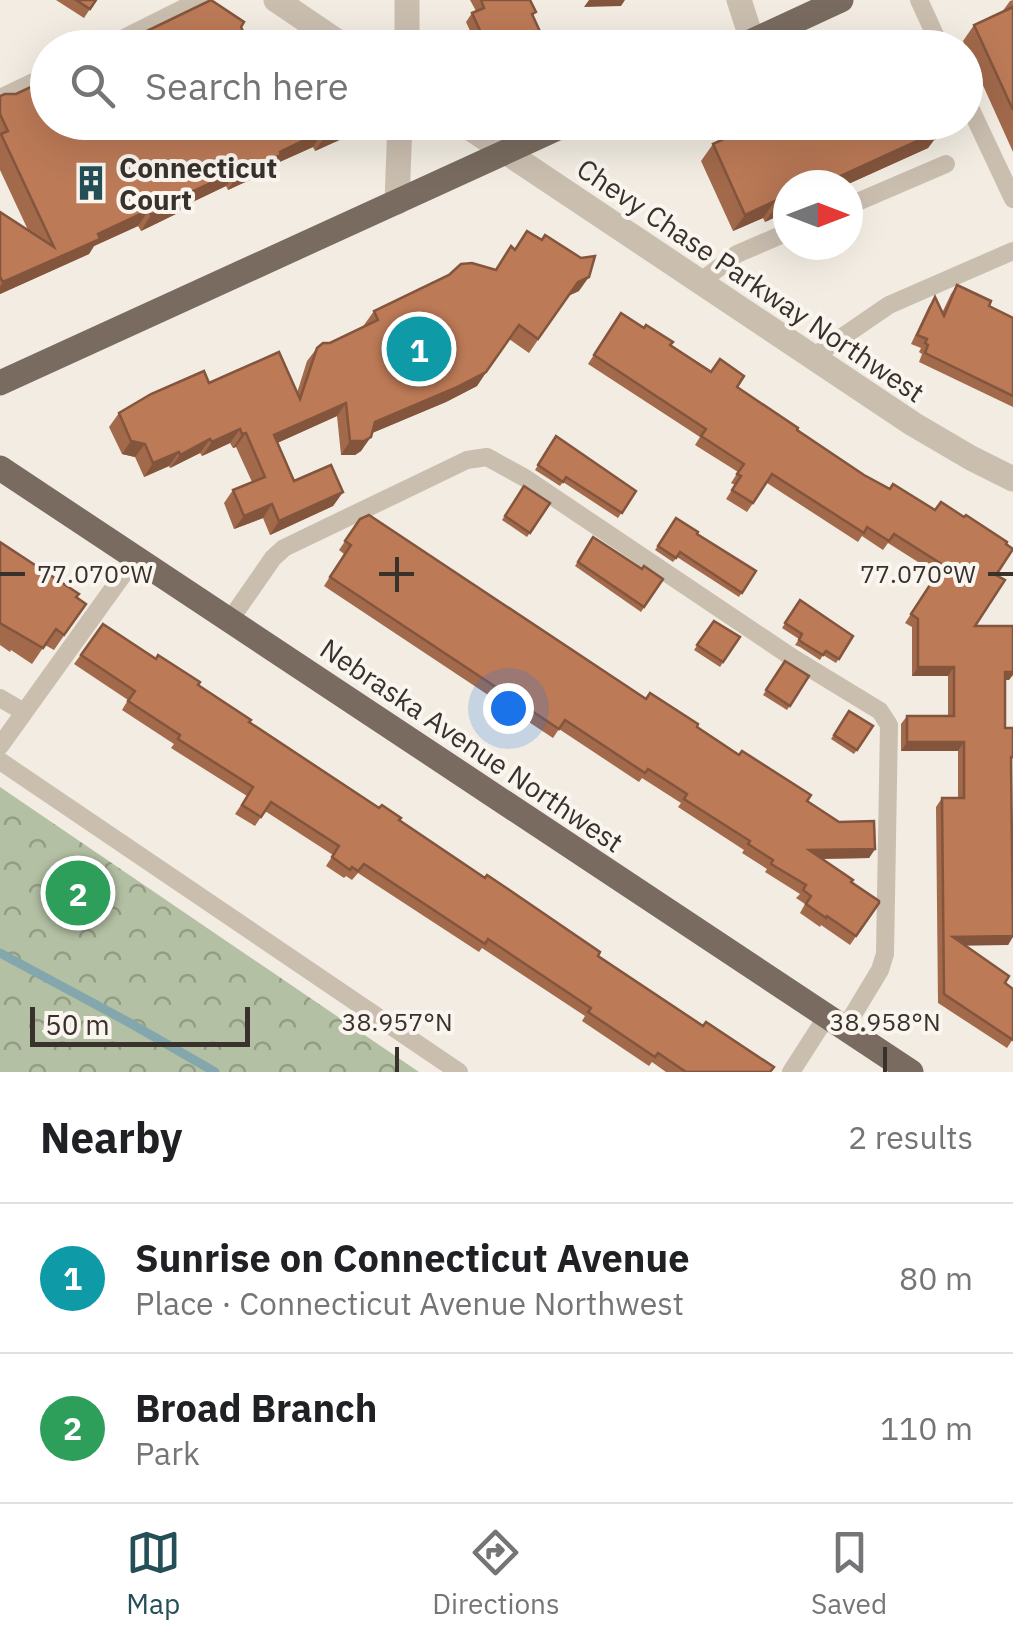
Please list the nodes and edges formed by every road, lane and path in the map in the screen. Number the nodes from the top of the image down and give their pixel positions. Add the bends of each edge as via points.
1 (200, 0) edge
2 (276, 0) edge
3 (408, 0) edge
4 (739, 0) edge
5 (841, 0) edge
6 (919, 0) edge
7 (140, 30) edge
8 (320, 30) edge
9 (408, 30) edge
10 (742, 30) edge
11 (775, 30) edge
12 (933, 30) edge
13 (30, 84) edge
14 (0, 98) edge
15 (983, 135) edge
16 (399, 140) edge
17 (488, 140) edge
18 (532, 140) edge
19 (506, 152) junction
20 (946, 164) dead end
21 (1013, 199) edge
22 (863, 200) edge
23 (397, 202) junction
24 (773, 238) edge
25 (1013, 251) edge
26 (700, 282) junction
27 (813, 357) junction
28 (0, 383) edge
29 (0, 468) edge
30 (1013, 479) edge
31 (135, 558) junction
32 (230, 620) junction
33 (0, 698) edge
34 (24, 712) junction
35 (0, 746) edge
36 (0, 761) edge
37 (836, 1022) junction
38 (459, 1072) edge
39 (791, 1072) edge
40 (911, 1072) edge

1 - 7 lane
2 - 8 street
3 - 9 street
4 - 10 street
5 - 11 main road
6 - 12 lane
13 - 14 lane
15 - 21 lane
16 - 23 street
17 - 19 street, Chevy Chase Parkway Northwest
18 - 19 main road
19 - 23 main road
19 - 26 street, Chevy Chase Parkway Northwest
20 - 22 lane
23 - 28 main road
24 - 26 lane via 737,254
25 - 27 lane via 889,305
26 - 27 street, Chevy Chase Parkway Northwest
27 - 30 street, Chevy Chase Parkway Northwest
29 - 31 main road, Nebraska Avenue Northwest
31 - 32 main road, Nebraska Avenue Northwest
31 - 34 lane
32 - 37 main road, Nebraska Avenue Northwest
32 - 37 lane via 284,548 466,460 487,457 880,711 889,725 885,954 880,970
33 - 34 lane
34 - 35 lane
36 - 38 lane
37 - 39 lane
37 - 40 main road, Nebraska Avenue Northwest

